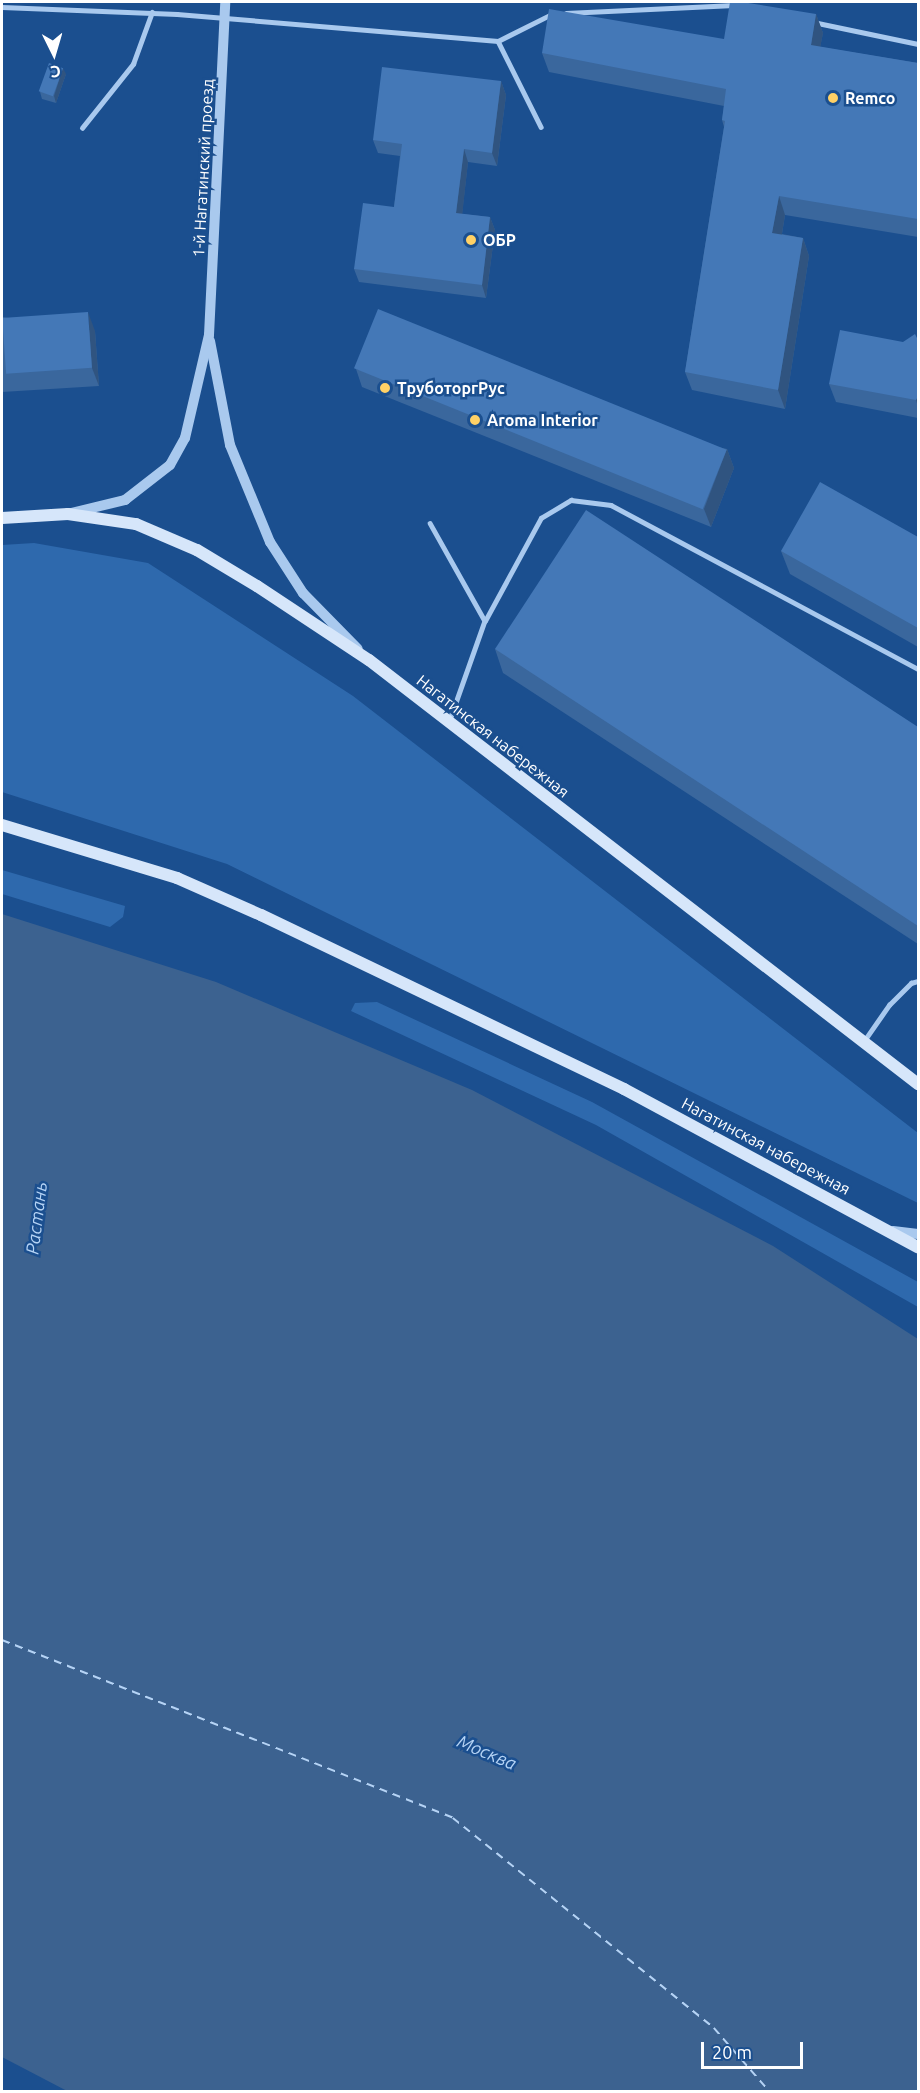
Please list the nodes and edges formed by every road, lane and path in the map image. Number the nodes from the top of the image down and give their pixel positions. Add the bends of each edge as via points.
1 (225, 2) edge
2 (2, 7) edge
3 (744, 8) edge
4 (152, 12) junction
5 (224, 19) junction
6 (801, 19) edge
7 (498, 41) junction
8 (918, 44) edge
9 (82, 128) dead end
10 (541, 128) dead end
11 (209, 335) junction
12 (68, 514) junction
13 (2, 518) edge
14 (430, 523) dead end
15 (485, 621) junction
16 (369, 660) junction
17 (918, 669) edge
18 (449, 723) junction
19 (2, 825) edge
20 (918, 981) edge
21 (864, 1041) junction
22 (918, 1084) edge
23 (893, 1231) junction
24 (918, 1234) edge
25 (918, 1247) edge

1 - 5 street, 1-й Нагатинский проезд
2 - 4 lane
3 - 7 lane via 550,14
4 - 5 lane
4 - 9 lane via 133,64
5 - 7 lane
5 - 11 street, 1-й Нагатинский проезд
6 - 8 lane
7 - 10 lane
11 - 12 street via 185,438 170,465 125,500
11 - 16 street via 230,445 270,542 303,593
12 - 13 main road, Нагатинская набережная
12 - 16 main road, Нагатинская набережная via 136,524 197,550
14 - 15 lane
15 - 17 lane via 541,518 572,500 611,505
15 - 18 lane
16 - 18 main road, Нагатинская набережная
18 - 21 main road, Нагатинская набережная
19 - 23 main road, Нагатинская набережная via 177,878 261,915 624,1089
20 - 21 lane via 911,982 889,1005
21 - 22 main road, Нагатинская набережная
23 - 24 street
23 - 25 main road, Нагатинская набережная

